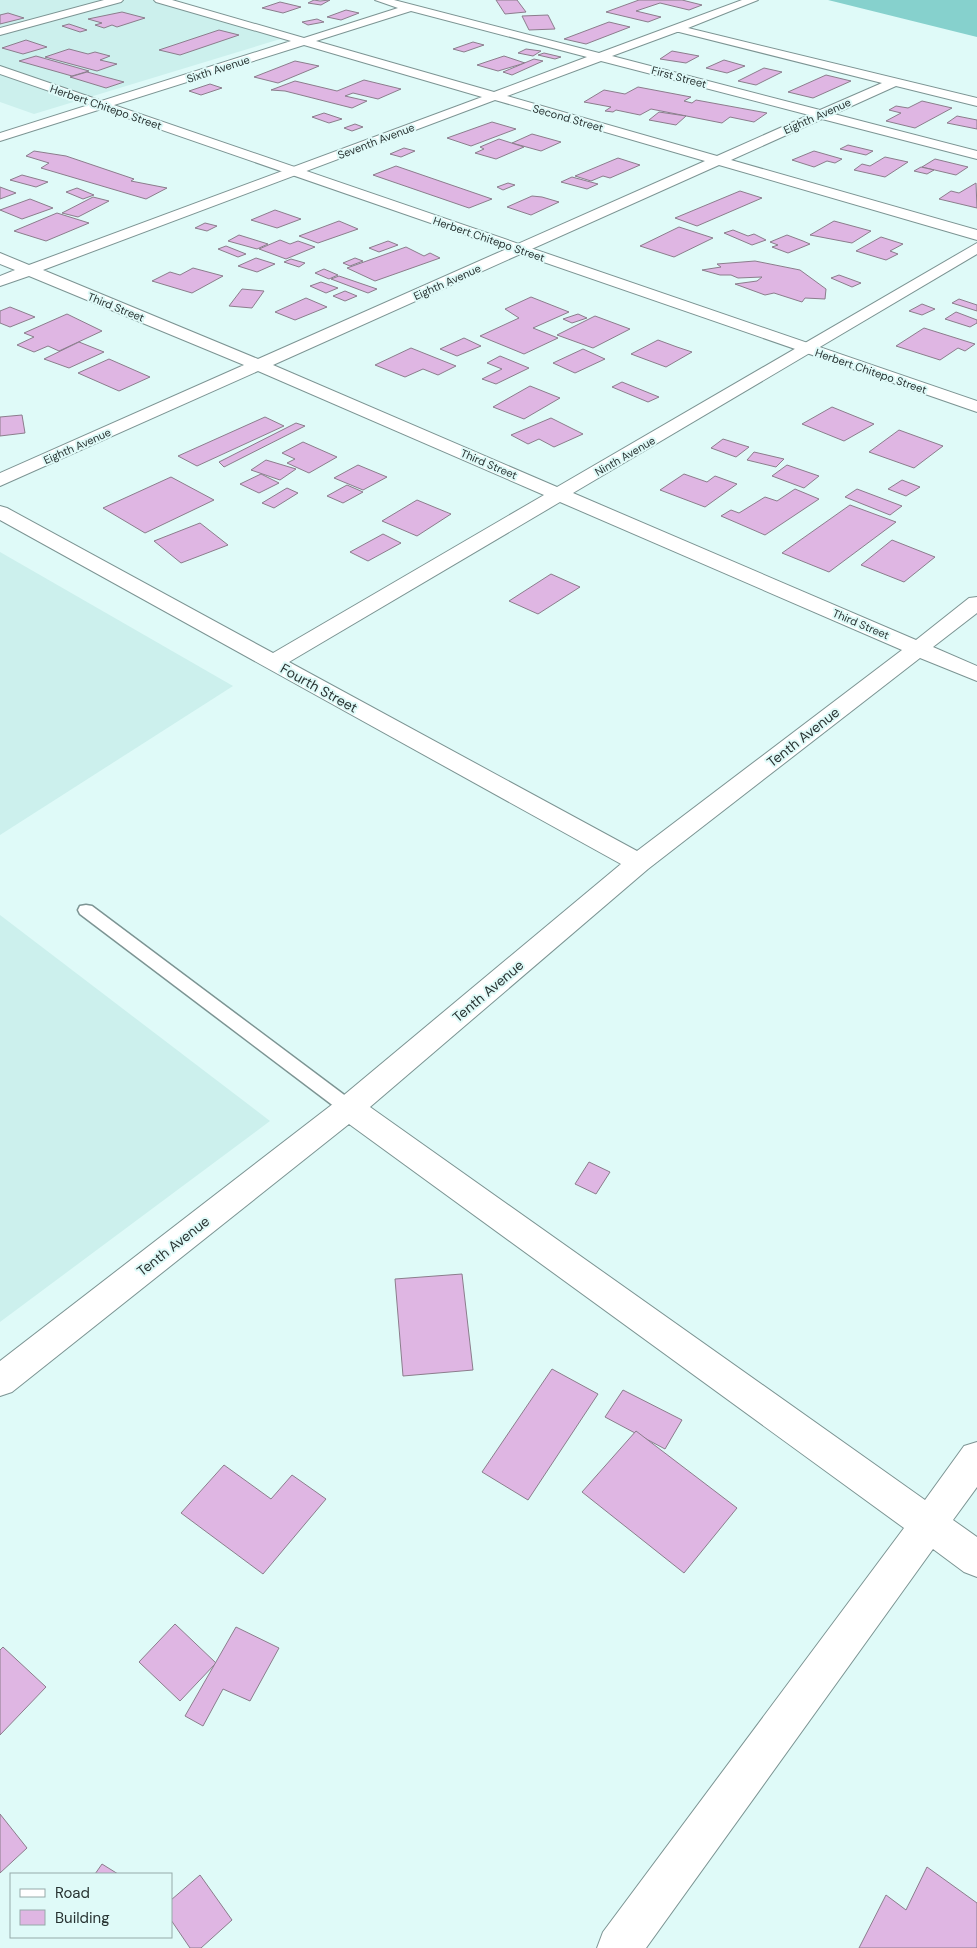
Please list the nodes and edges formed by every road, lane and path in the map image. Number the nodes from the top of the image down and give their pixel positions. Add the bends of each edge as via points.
1 (117, 0) edge
2 (160, 0) edge
3 (381, 0) edge
4 (436, 0) edge
5 (752, 0) edge
6 (411, 8) junction
7 (679, 29) junction
8 (0, 32) edge
9 (304, 41) junction
10 (602, 57) junction
11 (0, 70) edge
12 (894, 82) junction
13 (496, 96) junction
14 (977, 102) edge
15 (104, 106) junction
16 (821, 114) junction
17 (0, 137) edge
18 (977, 155) edge
19 (718, 162) junction
20 (294, 172) junction
21 (977, 235) edge
22 (977, 248) edge
23 (520, 249) junction
24 (0, 258) edge
25 (28, 271) junction
26 (0, 281) edge
27 (808, 349) junction
28 (258, 365) junction
29 (977, 407) edge
30 (0, 480) edge
31 (559, 494) junction
32 (0, 512) edge
33 (977, 603) edge
34 (918, 648) junction
35 (273, 662) junction
36 (977, 674) edge
37 (639, 863) junction
38 (86, 910) dead end
39 (349, 1108) junction
40 (0, 1381) edge
41 (977, 1458) edge
42 (929, 1524) junction
43 (977, 1559) edge
44 (619, 1948) edge

1 - 8 street
2 - 9 street, Second Street
3 - 6 street, First Street
4 - 6 street, Sixth Avenue
5 - 7 street, Seventh Avenue
6 - 9 street, Sixth Avenue
6 - 10 street, First Street
7 - 10 street, Seventh Avenue
7 - 12 street
9 - 13 street, Second Street
9 - 15 street, Sixth Avenue
10 - 13 street, Seventh Avenue
10 - 16 street, First Street
11 - 15 street, Herbert Chitepo Street
12 - 14 street
12 - 16 street, Eighth Avenue
13 - 19 street, Second Street
13 - 20 street, Seventh Avenue
15 - 17 street, Sixth Avenue
15 - 20 street, Herbert Chitepo Street
16 - 18 street, First Street
16 - 19 street, Eighth Avenue
19 - 21 street, Second Street
19 - 23 street, Eighth Avenue
20 - 23 street, Herbert Chitepo Street
20 - 25 street, Seventh Avenue
22 - 27 street, Ninth Avenue
23 - 27 street, Herbert Chitepo Street
23 - 28 street, Eighth Avenue
24 - 25 street, Third Street
25 - 26 street, Seventh Avenue
25 - 28 street, Third Street
27 - 29 street, Herbert Chitepo Street
27 - 31 street, Ninth Avenue
28 - 30 street, Eighth Avenue
28 - 31 street, Third Street
31 - 34 street, Third Street
31 - 35 street, Ninth Avenue
32 - 35 street, Fourth Street
33 - 34 street, Tenth Avenue
34 - 36 street, Third Street
34 - 37 street, Tenth Avenue
35 - 37 street, Fourth Street
37 - 39 street, Tenth Avenue
38 - 39 lane
39 - 40 street, Tenth Avenue
39 - 42 street
41 - 42 street
42 - 43 street
42 - 44 street

